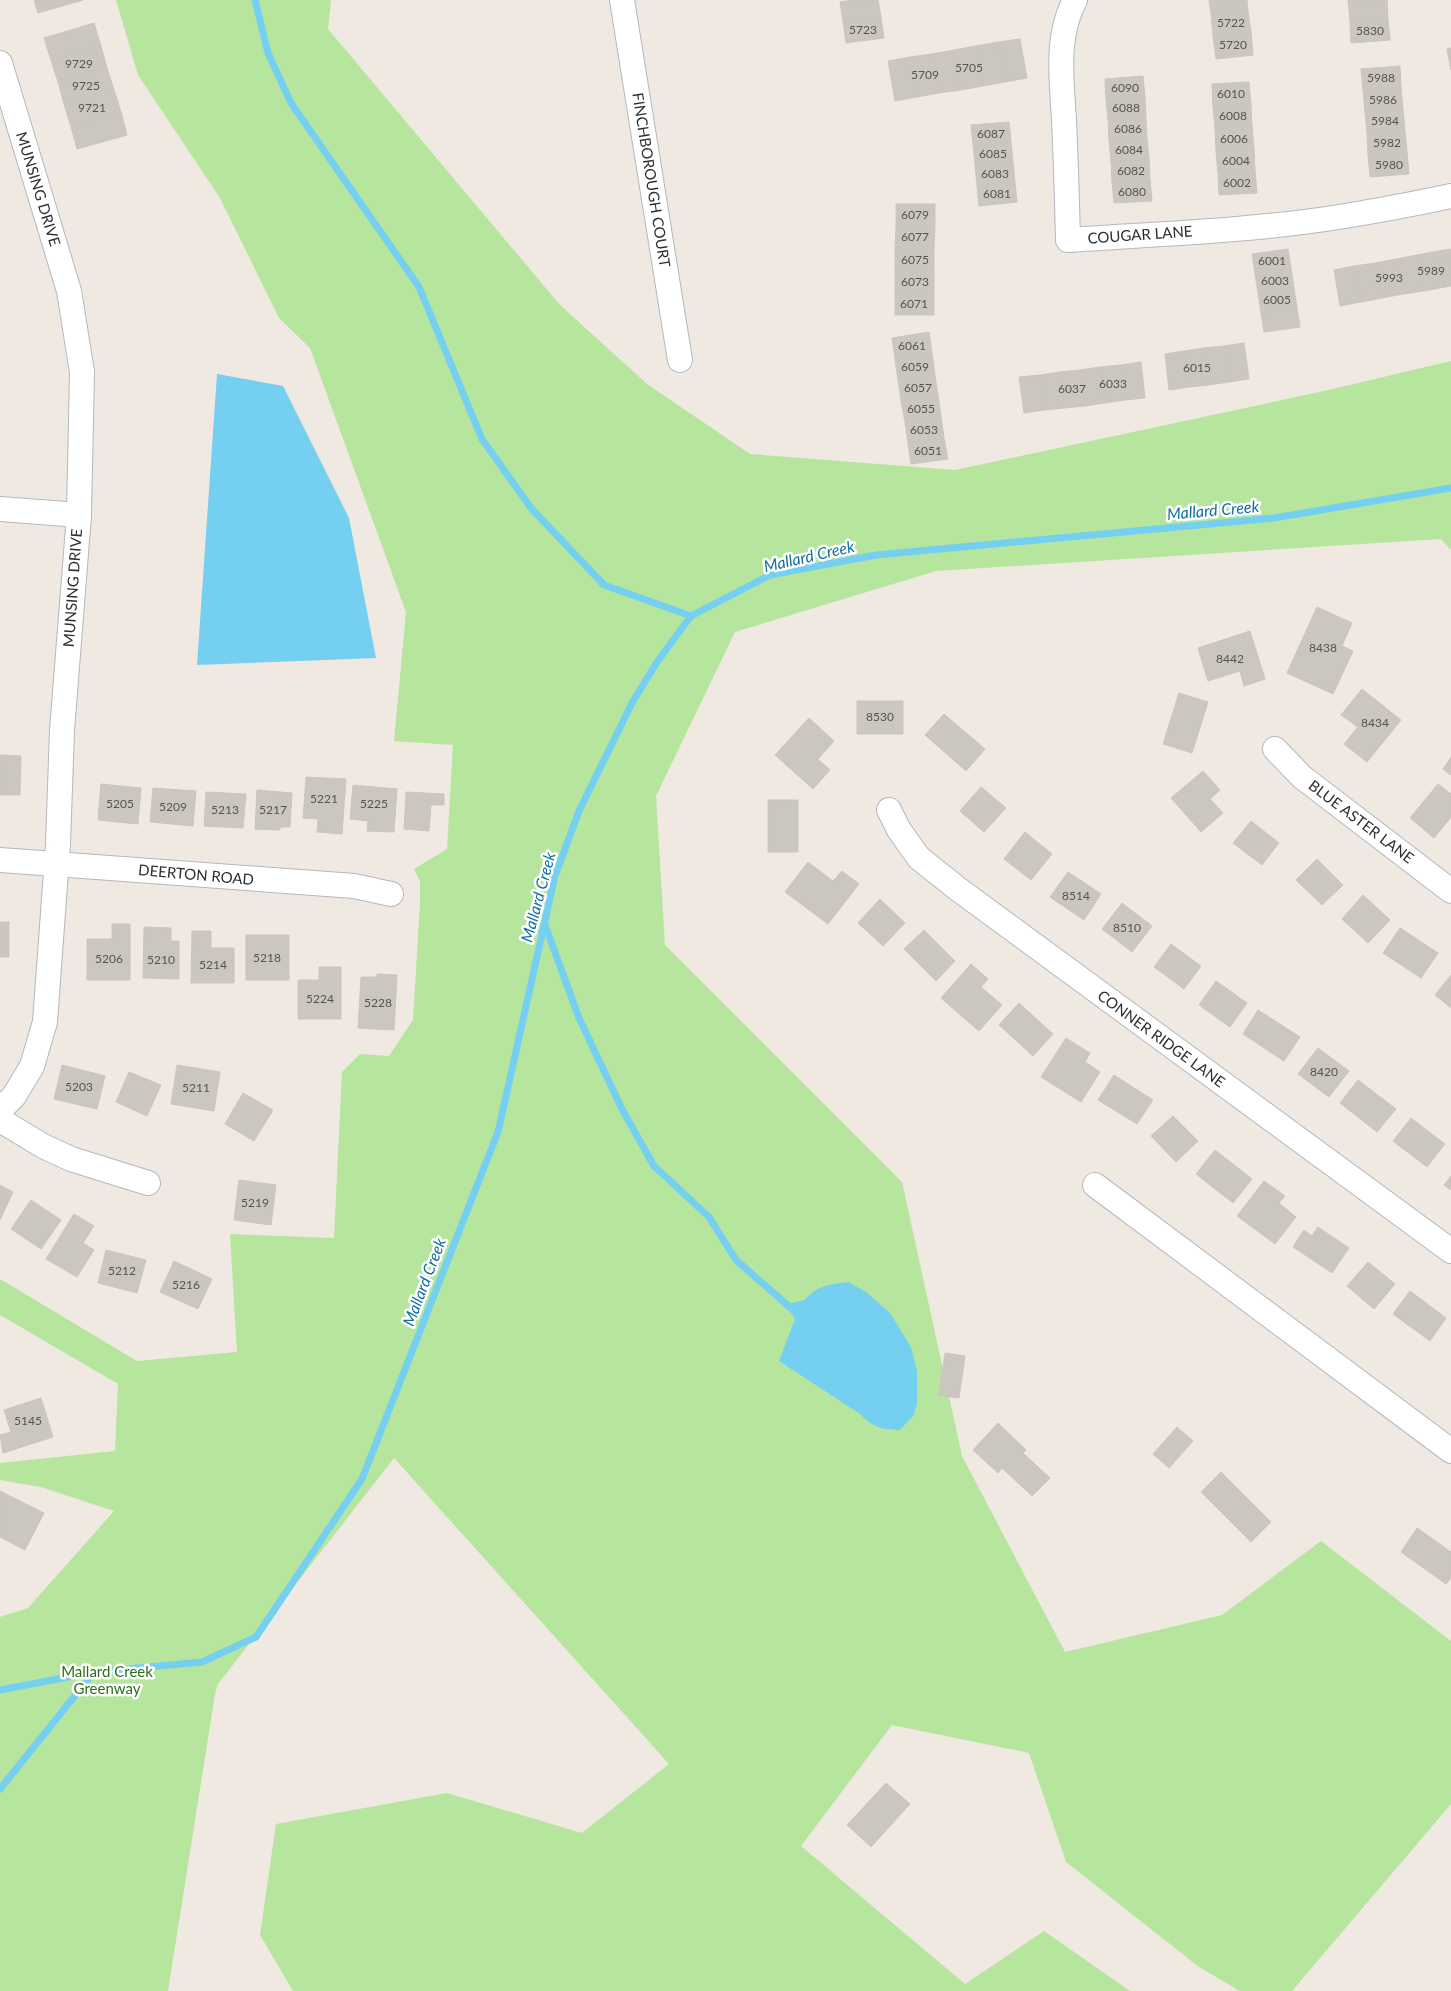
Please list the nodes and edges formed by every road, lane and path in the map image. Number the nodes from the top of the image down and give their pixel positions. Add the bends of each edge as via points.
1 (622, 0) edge
2 (1075, 0) edge
3 (0, 63) edge
4 (1451, 196) edge
5 (680, 360) dead end
6 (0, 509) edge
7 (79, 515) junction
8 (1275, 748) dead end
9 (889, 810) dead end
10 (0, 860) edge
11 (57, 864) junction
12 (1451, 891) edge
13 (391, 894) dead end
14 (0, 1110) edge
15 (0, 1120) edge
16 (148, 1183) dead end
17 (1095, 1185) dead end
18 (1451, 1251) edge
19 (1451, 1451) edge

1 - 5 street, FINCHBOROUGH COURT
2 - 4 street, COUGAR LANE via 1062,43 1060,76 1068,240 1324,219
3 - 7 street, MUNSING DRIVE via 69,291 82,372
6 - 7 street
7 - 11 street, MUNSING DRIVE via 62,730
8 - 12 street, BLUE ASTER LANE via 1302,777
9 - 18 street, CONNER RIDGE LANE via 920,858 958,889
10 - 11 street, DEERTON ROAD
11 - 13 street, DEERTON ROAD via 354,886
11 - 14 street, MUNSING DRIVE via 45,1022 32,1066 14,1096
15 - 16 street via 72,1159
17 - 19 street

